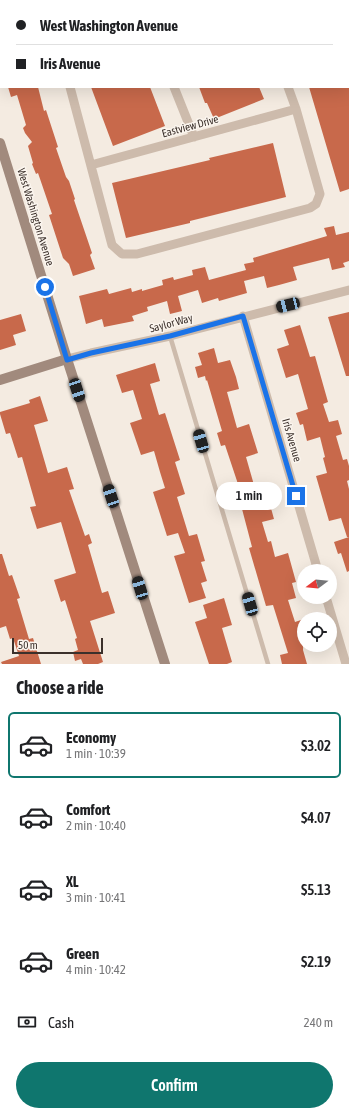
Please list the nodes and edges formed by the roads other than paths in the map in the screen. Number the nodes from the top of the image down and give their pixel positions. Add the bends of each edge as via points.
1 (70, 88) edge
2 (174, 88) edge
3 (288, 88) edge
4 (296, 109) junction
5 (194, 137) junction
6 (0, 143) edge
7 (91, 165) junction
8 (349, 290) edge
9 (243, 316) junction
10 (170, 336) junction
11 (67, 360) junction
12 (0, 380) edge
13 (316, 564) edge
14 (328, 604) edge
15 (165, 664) edge
16 (268, 664) edge
17 (346, 664) edge

1 - 7 street
2 - 5 street
3 - 4 street
4 - 5 street, Eastview Drive
4 - 7 street via 320,194 316,204 310,208 137,254 122,254 112,245
5 - 7 street, Eastview Drive
6 - 11 main road, West Washington Avenue
8 - 9 street, Saylor Way
9 - 10 street, Saylor Way
9 - 13 street, Iris Avenue
10 - 11 street, Saylor Way
10 - 16 lane
11 - 12 main road, Saylor Way
11 - 15 main road, West Washington Avenue
14 - 17 street

